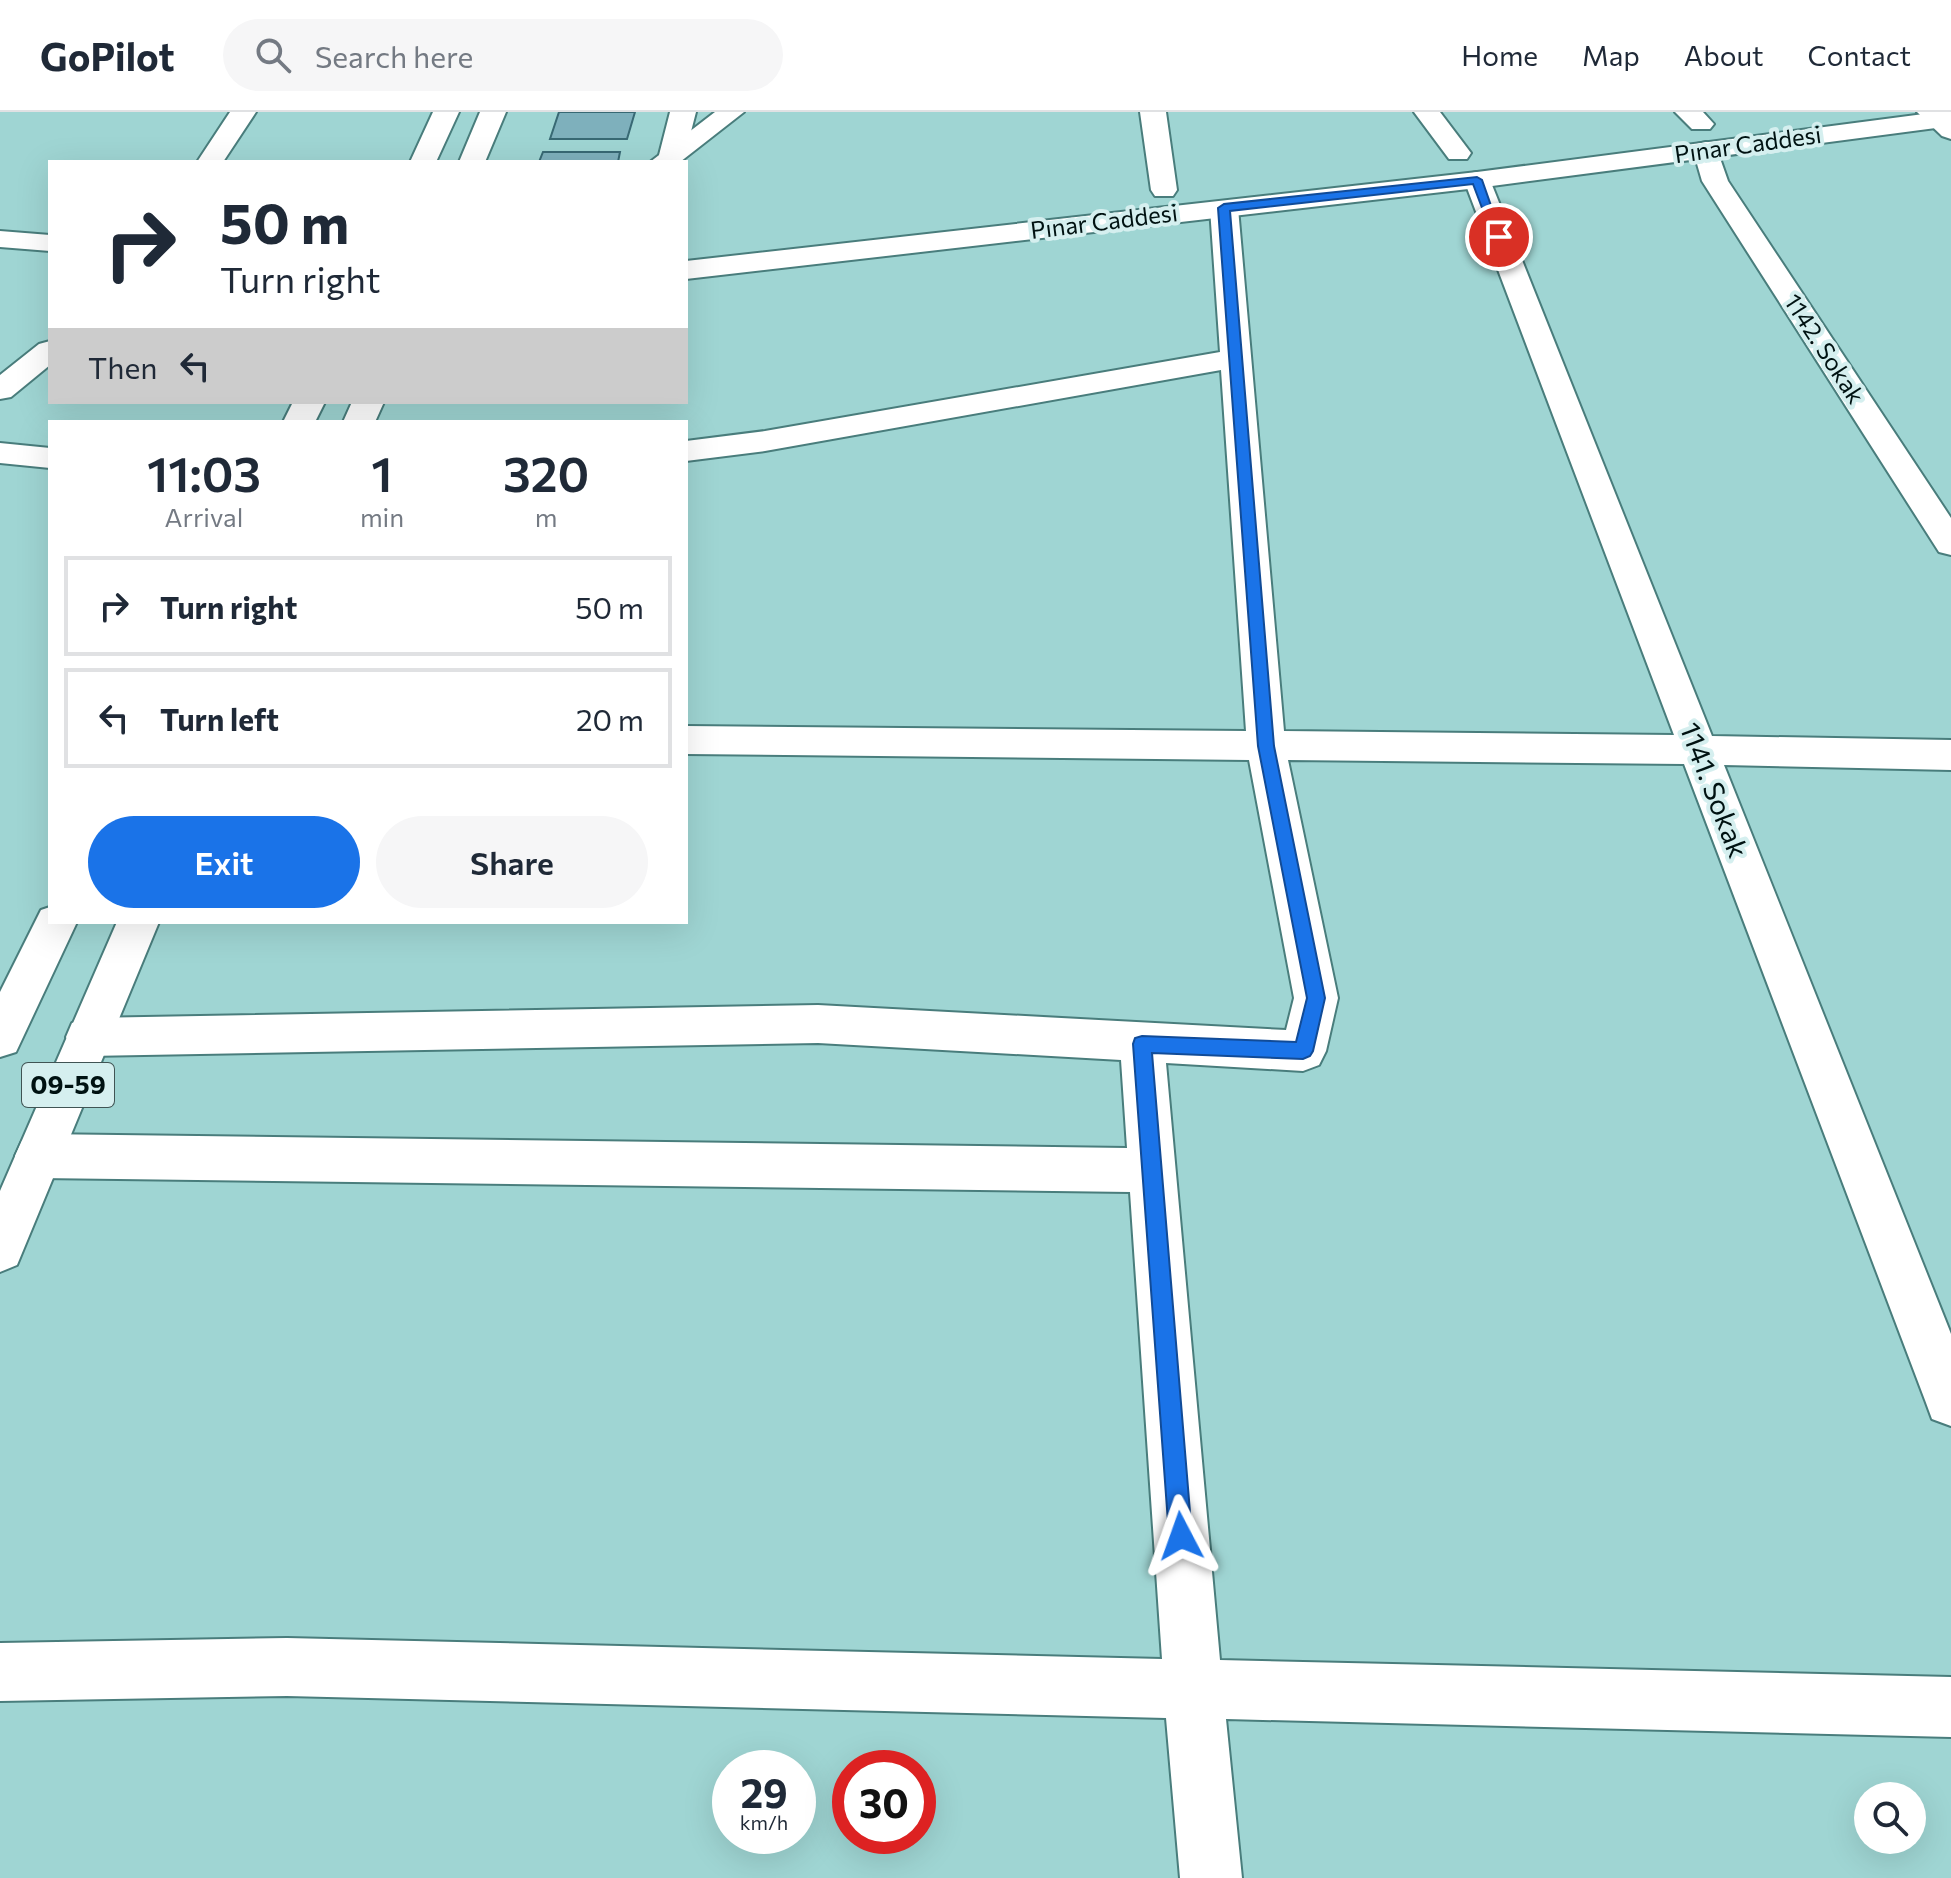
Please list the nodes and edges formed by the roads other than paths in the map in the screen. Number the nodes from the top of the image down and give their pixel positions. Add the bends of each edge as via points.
1 (243, 112) edge
2 (446, 112) edge
3 (493, 112) edge
4 (683, 112) edge
5 (731, 112) edge
6 (1153, 112) edge
7 (1427, 112) edge
8 (1730, 119) dead end
9 (1943, 120) edge
10 (1692, 129) edge
11 (1427, 157) dead end
12 (667, 159) edge
13 (211, 160) edge
14 (424, 160) edge
15 (473, 160) edge
16 (1474, 161) junction
17 (1164, 190) junction
18 (1214, 190) junction
19 (0, 239) edge
20 (48, 243) edge
21 (688, 249) edge
22 (0, 266) edge
23 (48, 270) edge
24 (688, 270) edge
25 (48, 341) edge
26 (48, 352) edge
27 (0, 354) edge
28 (1236, 358) junction
29 (0, 390) edge
30 (688, 451) edge
31 (0, 453) edge
32 (48, 458) edge
33 (1951, 544) edge
34 (688, 740) edge
35 (1266, 746) junction
36 (1698, 750) junction
37 (1951, 755) edge
38 (55, 924) edge
39 (137, 924) edge
40 (88, 1037) junction
41 (0, 1038) edge
42 (1142, 1044) junction
43 (39, 1156) junction
44 (1152, 1170) junction
45 (0, 1248) edge
46 (1951, 1400) edge
47 (0, 1672) edge
48 (1193, 1689) junction
49 (1951, 1707) edge
50 (1211, 1878) edge

1 - 13 street
2 - 14 street
3 - 15 street
4 - 12 street
5 - 12 street
6 - 17 street
7 - 16 street, 1141. Sokak
8 - 10 street, Pınar Caddesi
9 - 10 street, Pınar Caddesi
10 - 16 street, Pınar Caddesi
10 - 33 street, 1142. Sokak via 1715,181
11 - 16 street, Pınar Caddesi
16 - 18 street, Pınar Caddesi
16 - 36 street, 1141. Sokak
17 - 18 street, Pınar Caddesi
17 - 21 street, Pınar Caddesi
18 - 24 street, Pınar Caddesi
18 - 28 street
19 - 20 street
22 - 23 street
25 - 27 street
26 - 29 street
28 - 30 street
28 - 35 street
31 - 32 street
34 - 35 street
35 - 36 street
35 - 42 street via 1316,998 1303,1051
36 - 37 street
36 - 46 street, 1141. Sokak
38 - 41 street, 09-59
39 - 40 street, 09-59
40 - 42 street via 818,1024
40 - 43 street, 09-59
42 - 44 street
43 - 44 street
43 - 45 street, 09-59
44 - 48 street
47 - 48 street via 287,1667
48 - 49 street
48 - 50 street

